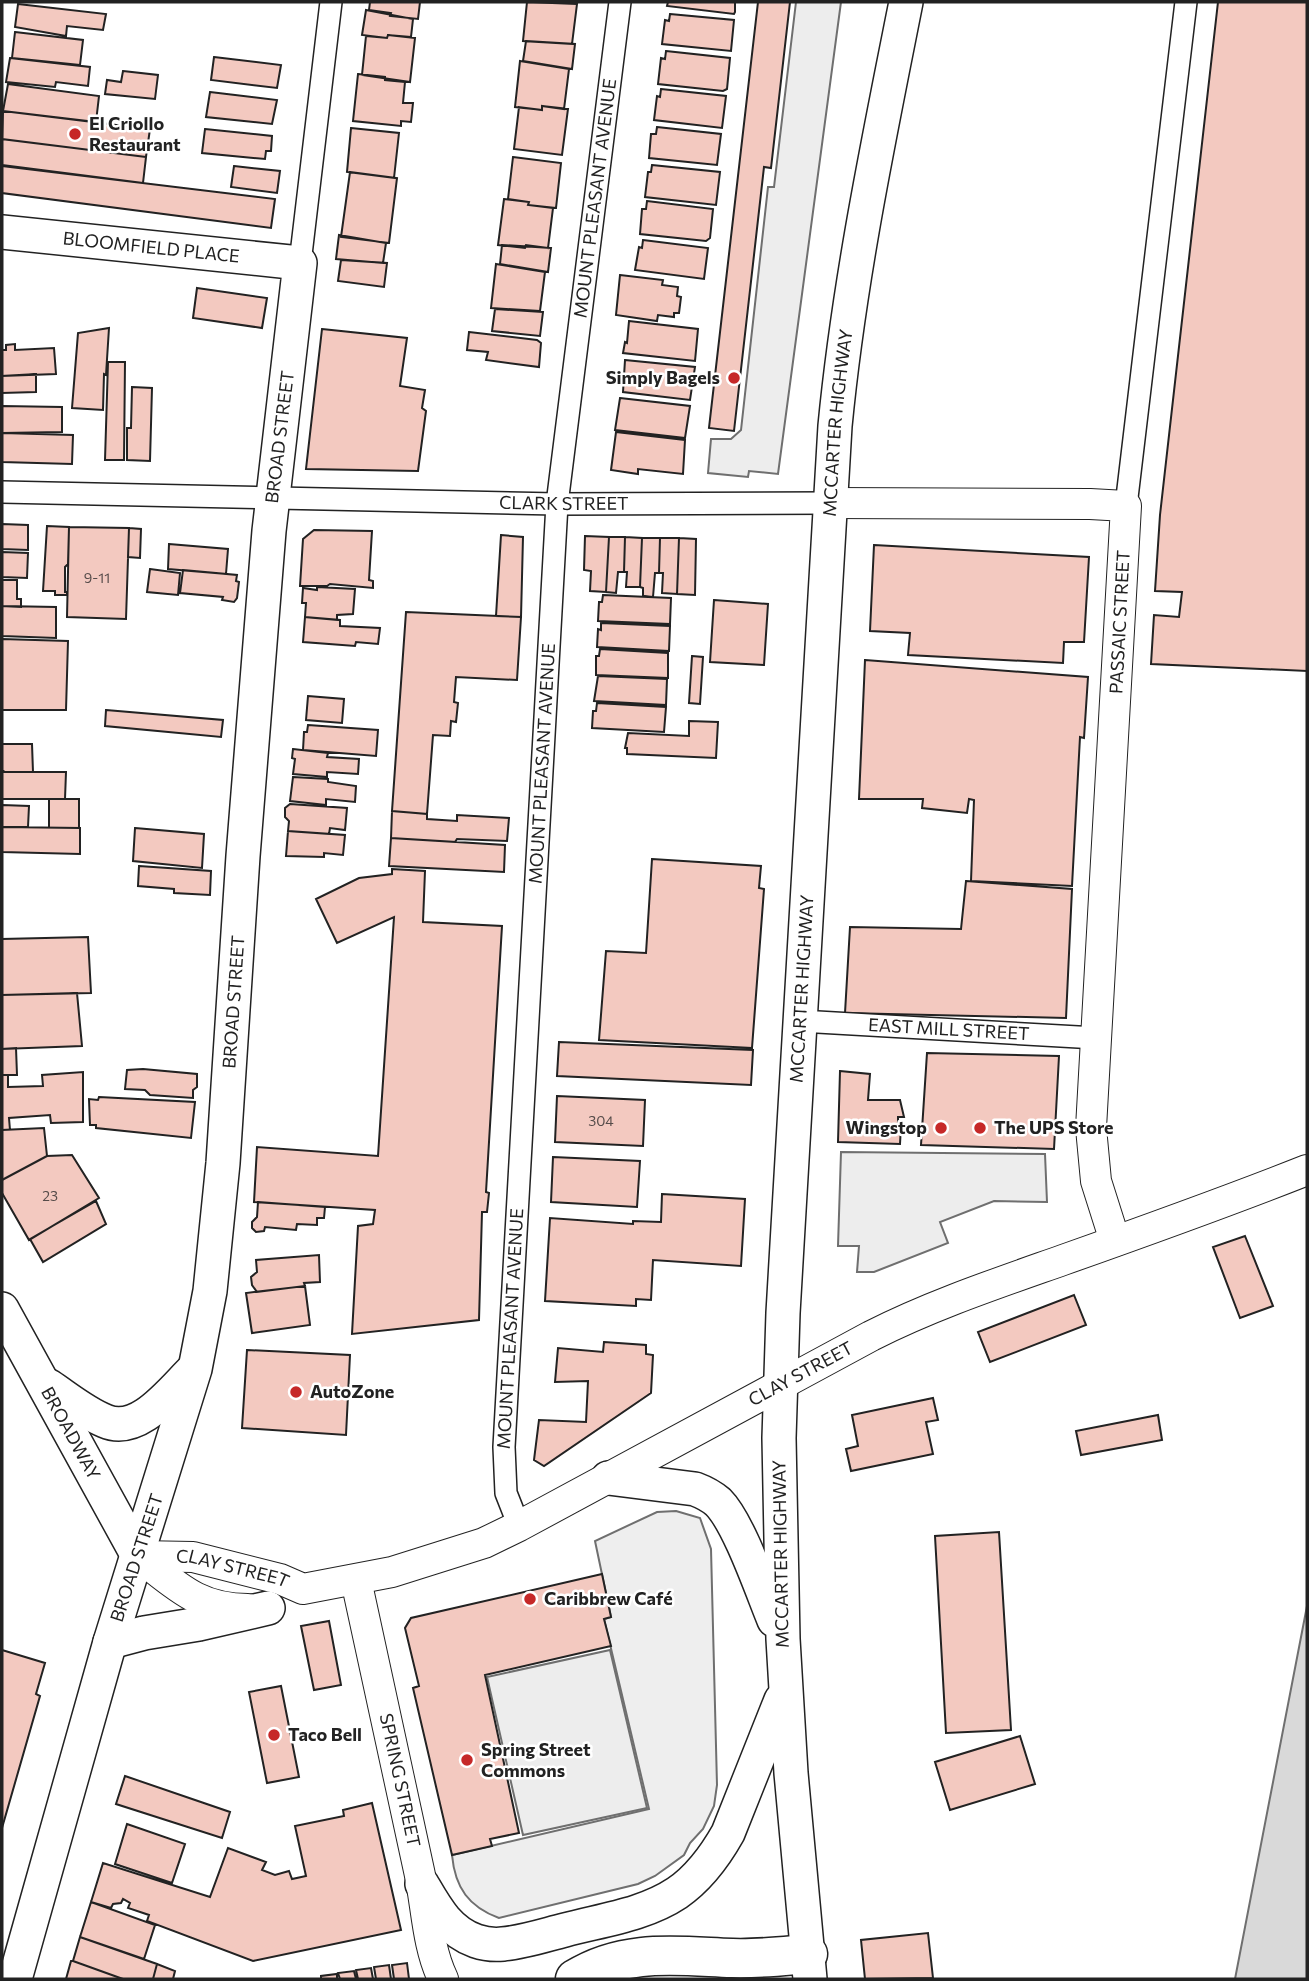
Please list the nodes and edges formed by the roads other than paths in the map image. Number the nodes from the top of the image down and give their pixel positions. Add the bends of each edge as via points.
1 (331, 2) edge
2 (620, 2) edge
3 (906, 2) edge
4 (1186, 2) edge
5 (2, 232) edge
6 (300, 263) junction
7 (2, 492) edge
8 (273, 499) junction
9 (830, 503) junction
10 (557, 504) junction
11 (1126, 506) junction
12 (800, 1021) junction
13 (1096, 1038) junction
14 (1307, 1170) edge
15 (1115, 1241) junction
16 (2, 1309) edge
17 (195, 1369) junction
18 (44, 1382) junction
19 (780, 1386) junction
20 (608, 1478) junction
21 (519, 1526) junction
22 (138, 1556) junction
23 (356, 1580) junction
24 (303, 1589) junction
25 (268, 1608) junction
26 (783, 1639) junction
27 (110, 1642) junction
28 (785, 1691) junction
29 (422, 1884) junction
30 (809, 1967) edge
31 (15, 1979) edge
32 (443, 1979) edge
33 (575, 1979) edge

1 - 6 street, BROAD STREET
2 - 10 street, MOUNT PLEASANT AVENUE
3 - 9 main road, MCCARTER HIGHWAY via 858,250 839,383
4 - 11 street, PASSAIC STREET
5 - 6 main road, BLOOMFIELD PLACE
6 - 8 main road, BROAD STREET
7 - 8 street, CLARK STREET
8 - 10 street, CLARK STREET
8 - 17 main road, BROAD STREET via 219,1216
9 - 10 street, CLARK STREET
9 - 11 main road, CLARK STREET
9 - 12 main road, MCCARTER HIGHWAY
10 - 21 street, MOUNT PLEASANT AVENUE via 503,1447 506,1493
11 - 13 main road, PASSAIC STREET
12 - 13 street, EAST MILL STREET
12 - 19 main road, MCCARTER HIGHWAY
13 - 15 main road, PASSAIC STREET via 1093,1163 1099,1198
14 - 15 main road, CLAY STREET
15 - 19 main road, CLAY STREET via 909,1318
16 - 18 main road, BROADWAY
17 - 18 main road via 140,1420 124,1425 105,1421
17 - 22 main road, BROAD STREET
18 - 22 main road, BROADWAY
19 - 20 main road, CLAY STREET
19 - 26 main road, MCCARTER HIGHWAY
20 - 21 main road, CLAY STREET
20 - 26 main road via 695,1489 718,1502 731,1520
21 - 23 main road, CLAY STREET via 484,1543
22 - 24 main road, CLAY STREET via 192,1557
22 - 25 main road, CLAY STREET via 203,1602
22 - 27 main road, BROAD STREET
23 - 24 main road, CLAY STREET
23 - 29 main road, SPRING STREET
24 - 25 main road, CLAY STREET via 286,1604
25 - 27 main road
26 - 28 main road, MCCARTER HIGHWAY
27 - 31 main road, BROAD STREET
28 - 29 main road via 718,1851 693,1880 665,1900 517,1942 487,1944 452,1928
28 - 30 main road, MCCARTER HIGHWAY
29 - 32 main road, SPRING STREET via 428,1936
30 - 33 highway via 746,1958 646,1955 610,1962

